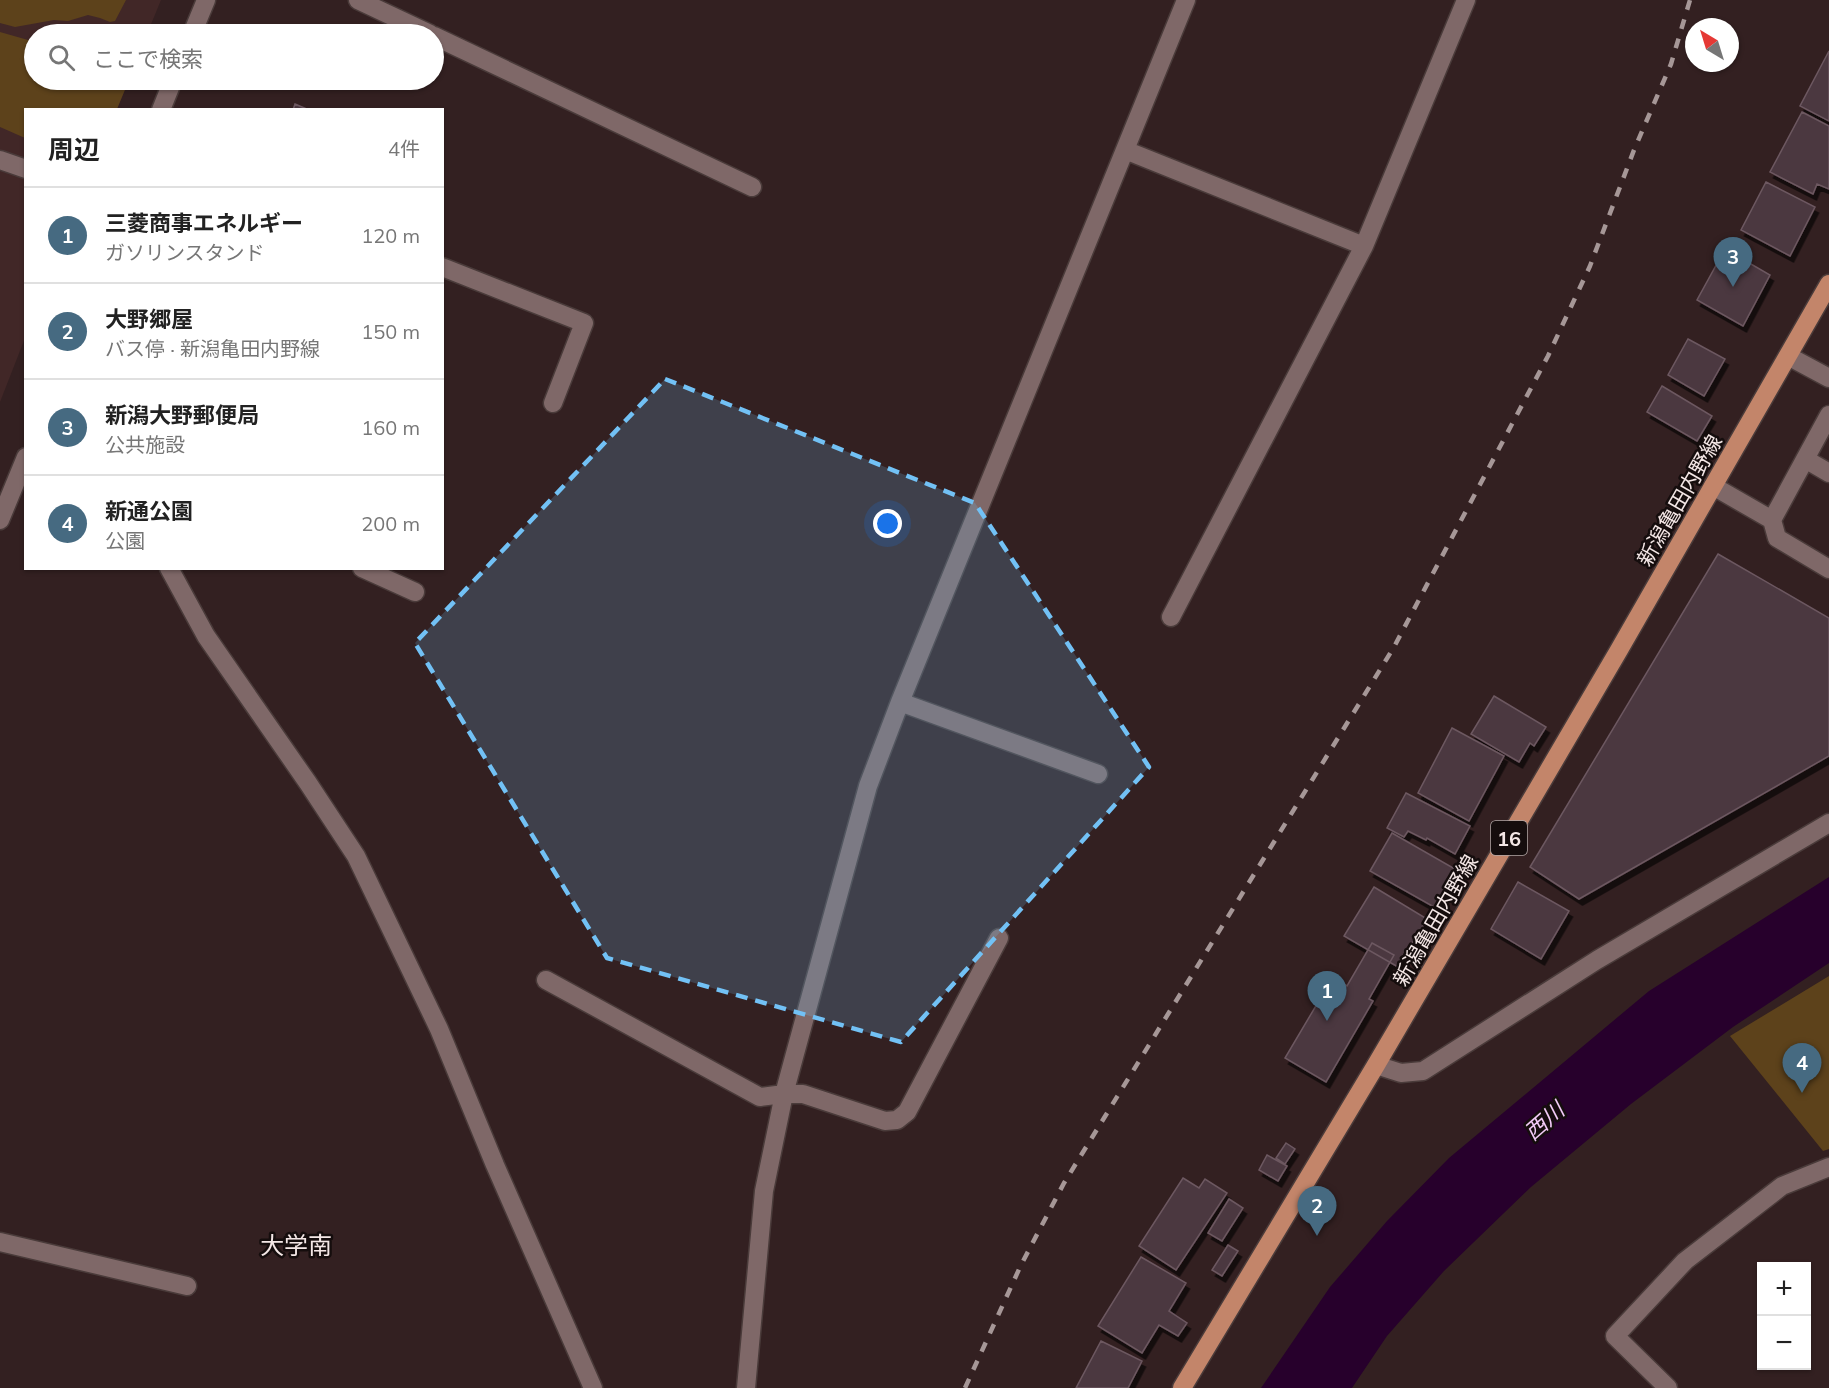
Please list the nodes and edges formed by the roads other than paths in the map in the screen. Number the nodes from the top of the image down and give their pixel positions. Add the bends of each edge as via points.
1 (206, 0) edge
2 (358, 0) edge
3 (1186, 0) edge
4 (1466, 0) edge
5 (380, 5) edge
6 (196, 24) edge
7 (413, 24) edge
8 (444, 41) edge
9 (169, 90) edge
10 (162, 108) edge
11 (1125, 150) junction
12 (0, 160) edge
13 (24, 168) edge
14 (752, 187) dead end
15 (1364, 246) junction
16 (444, 268) edge
17 (1829, 285) edge
18 (1788, 356) junction
19 (1829, 378) edge
20 (553, 403) dead end
21 (1829, 415) edge
22 (1805, 459) junction
23 (24, 462) edge
24 (1829, 473) edge
25 (1713, 486) junction
26 (0, 520) edge
27 (1773, 520) junction
28 (1829, 569) edge
29 (170, 570) edge
30 (366, 570) edge
31 (415, 592) dead end
32 (1171, 617) dead end
33 (900, 702) junction
34 (1098, 774) dead end
35 (1829, 823) edge
36 (999, 938) dead end
37 (546, 980) dead end
38 (1376, 1065) junction
39 (784, 1094) junction
40 (1829, 1167) edge
41 (0, 1242) edge
42 (187, 1286) dead end
43 (593, 1388) edge
44 (746, 1388) edge
45 (1182, 1388) edge
46 (1668, 1388) edge

1 - 6 street
2 - 5 street
3 - 11 street
4 - 15 street
5 - 7 street
8 - 14 street
9 - 10 street
11 - 15 street
11 - 33 street
12 - 13 street
15 - 32 street
16 - 20 street via 584,323
17 - 18 main road, 新潟亀田内野線 / 16
18 - 19 street
18 - 25 main road, 新潟亀田内野線 / 16
21 - 22 street
22 - 24 street
22 - 27 street
23 - 26 street
25 - 27 street
25 - 38 main road, 新潟亀田内野線 / 16
27 - 28 street via 1777,538
29 - 43 street via 206,636 356,856 439,1029
30 - 31 street
33 - 34 street
33 - 39 street via 868,786
35 - 38 street via 1597,960 1424,1071 1401,1073
36 - 39 street via 907,1112 897,1120 885,1122 803,1094
37 - 39 street via 760,1097
38 - 45 main road, 新潟亀田内野線 / 16
39 - 44 street via 764,1191
40 - 46 street via 1782,1186 1685,1261 1615,1336
41 - 42 street

